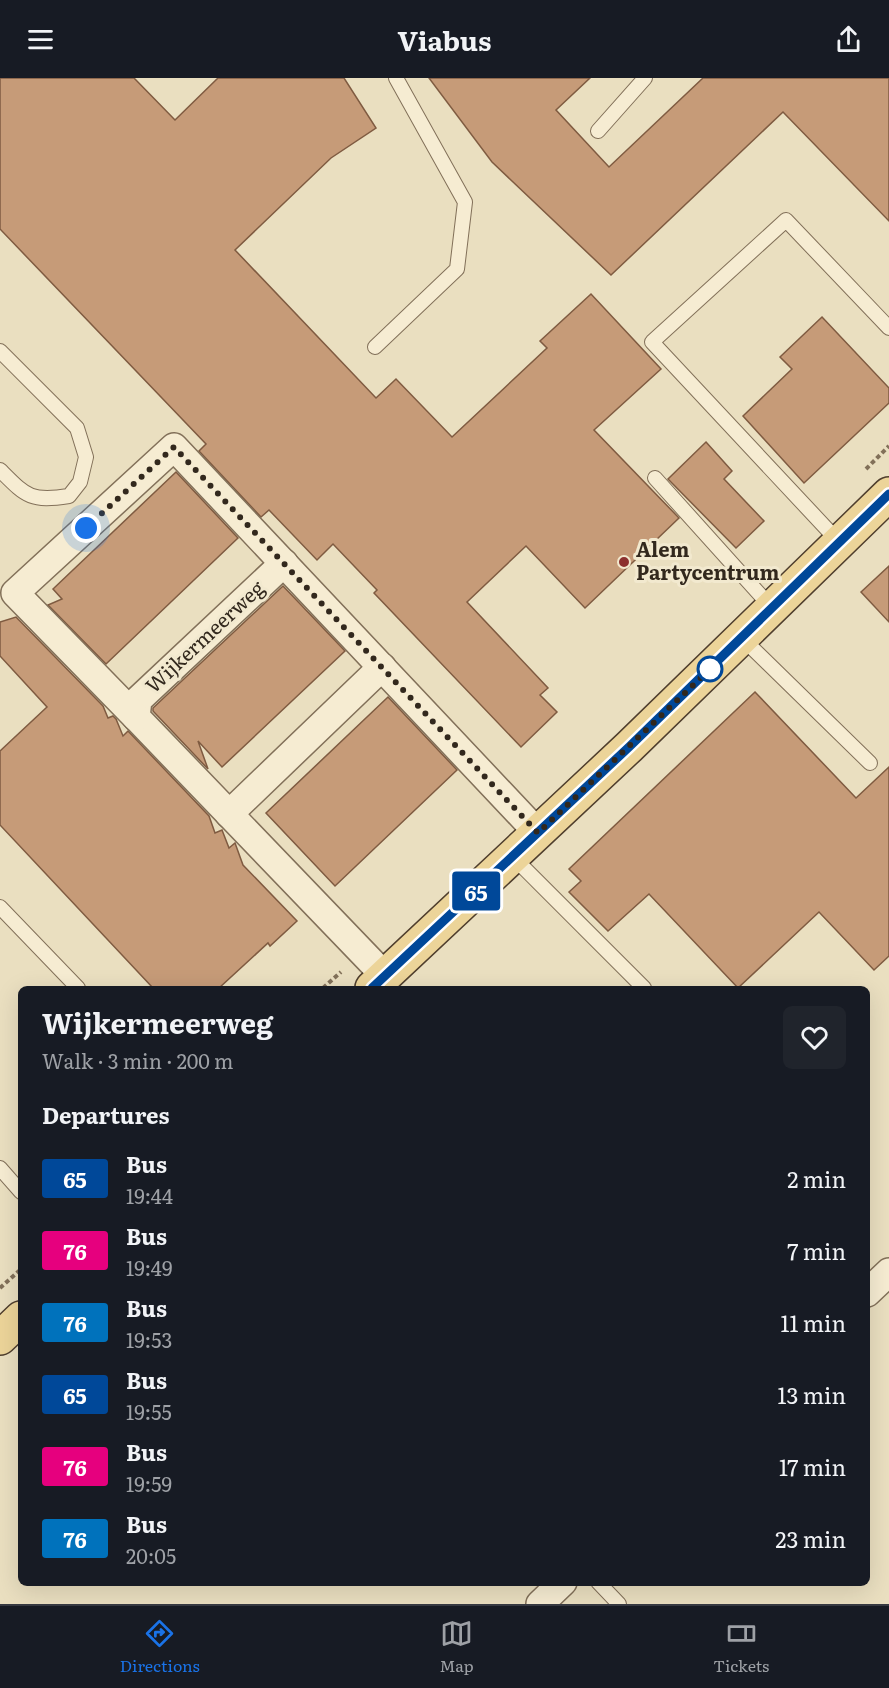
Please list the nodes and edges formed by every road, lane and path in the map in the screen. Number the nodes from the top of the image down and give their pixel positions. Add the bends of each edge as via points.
1 (396, 78) edge
2 (645, 78) edge
3 (598, 131) dead end
4 (889, 328) edge
5 (375, 347) dead end
6 (0, 351) edge
7 (0, 470) edge
8 (655, 478) dead end
9 (889, 494) edge
10 (839, 542) junction
11 (284, 563) junction
12 (772, 608) junction
13 (742, 638) junction
14 (382, 667) junction
15 (136, 717) junction
16 (870, 763) dead end
17 (229, 814) junction
18 (538, 833) junction
19 (513, 857) junction
20 (0, 907) edge
21 (379, 982) edge
22 (76, 986) edge
23 (642, 986) edge
24 (0, 1168) edge
25 (18, 1189) edge
26 (18, 1272) edge
27 (889, 1272) edge
28 (0, 1288) edge
29 (870, 1290) edge
30 (18, 1321) edge
31 (0, 1338) edge
32 (559, 1586) edge
33 (602, 1586) edge
34 (540, 1604) edge
35 (619, 1604) edge

1 - 5 lane via 465,202 457,269
2 - 3 lane
4 - 10 lane via 786,220 652,342
6 - 7 lane via 77,428 86,457 80,482 69,496 48,500 24,495
8 - 12 lane
9 - 10 main road, Wijkermeerweg
10 - 12 main road, Wijkermeerweg
11 - 14 street, Wijkermeerweg
11 - 15 street, Wijkermeerweg via 138,700
11 - 15 street, Wijkermeerweg via 174,447 15,593
12 - 13 main road, Wijkermeerweg
13 - 16 lane
13 - 18 main road, Wijkermeerweg
14 - 17 street
14 - 18 street, Wijkermeerweg
15 - 17 street, Wijkermeerweg
17 - 21 street, Wijkermeerweg
18 - 19 main road, Wijkermeerweg
19 - 21 main road, Wijkermeerweg
19 - 23 lane
20 - 22 lane
24 - 25 lane
26 - 28 path
27 - 29 street
30 - 31 main road
32 - 34 street
33 - 35 lane

